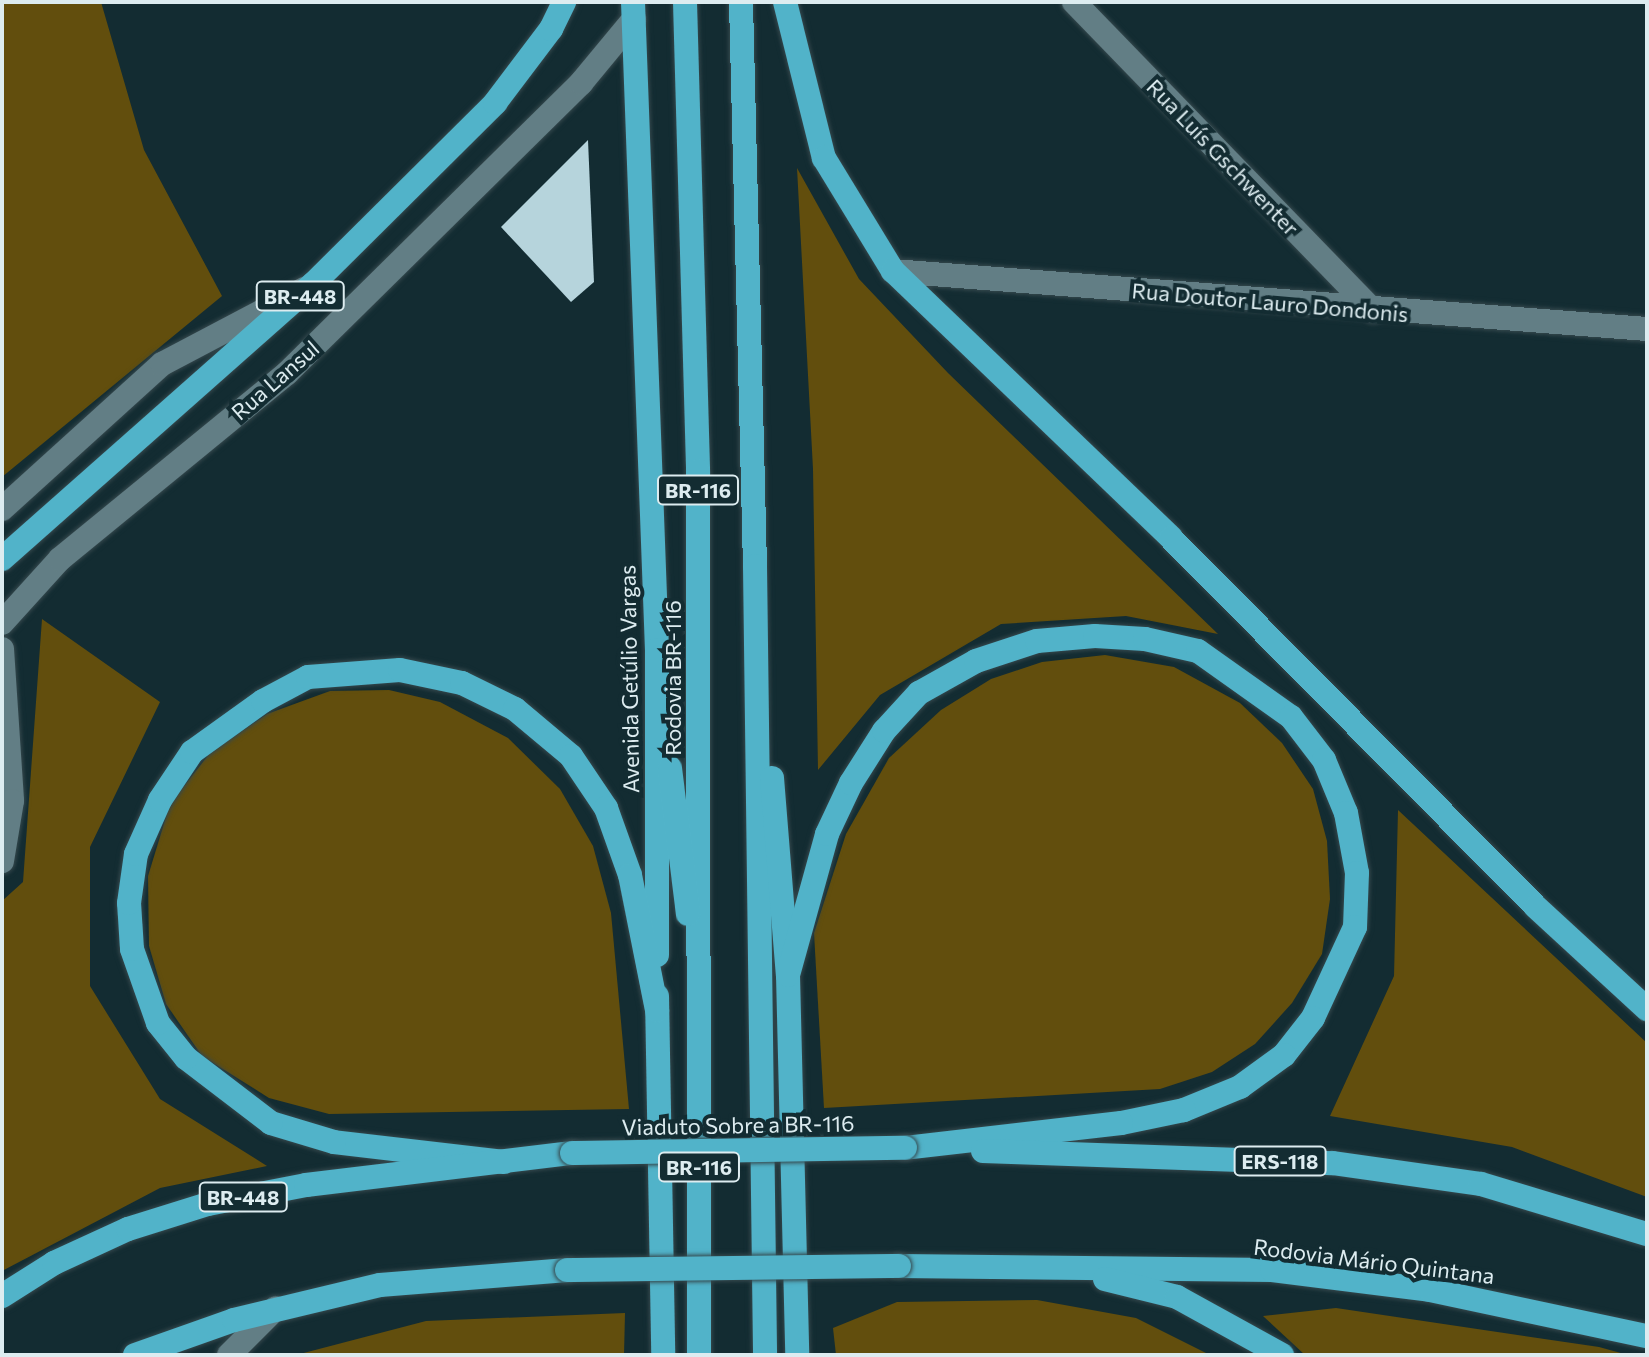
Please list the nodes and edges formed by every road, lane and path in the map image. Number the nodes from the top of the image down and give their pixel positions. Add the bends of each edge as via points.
1 (564, 2) edge
2 (685, 2) edge
3 (741, 2) edge
4 (785, 2) edge
5 (1074, 2) edge
6 (633, 10) edge
7 (893, 271) junction
8 (313, 284) junction
9 (1373, 311) junction
10 (1647, 329) edge
11 (2, 509) edge
12 (2, 559) edge
13 (755, 566) junction
14 (2, 623) edge
15 (2, 649) edge
16 (657, 650) junction
17 (2, 861) edge
18 (788, 975) junction
19 (700, 979) junction
20 (1647, 1009) edge
21 (657, 1010) junction
22 (905, 1148) junction
23 (504, 1162) junction
24 (1647, 1234) edge
25 (1068, 1270) junction
26 (2, 1296) edge
27 (276, 1308) junction
28 (1647, 1336) edge
29 (135, 1355) edge
30 (229, 1355) edge
31 (663, 1355) edge
32 (699, 1355) edge
33 (765, 1355) edge
34 (797, 1355) edge
35 (1282, 1355) edge

1 - 8 highway, BR-448 via 551,29 495,103
2 - 19 highway, Rodovia BR-116 / BR-116 via 698,471
3 - 13 highway, BR-116
4 - 7 highway via 824,158
5 - 9 street, Rua Luís Gschwenter
6 - 14 street, Rua Lansul via 581,83 287,373 60,559
6 - 16 highway, Avenida Getúlio Vargas
7 - 9 street, Rua Doutor Lauro Dondonis
7 - 20 highway via 1171,538 1536,907
8 - 11 street via 162,364
8 - 12 highway, BR-448
9 - 10 street, Rua Doutor Lauro Dondonis
13 - 18 highway
13 - 33 highway, BR-116
15 - 17 street via 12,801
16 - 19 highway, BR-116 via 684,896
16 - 21 highway, Avenida Getúlio Vargas
18 - 22 highway via 827,834 851,783 884,731 919,693 976,661 1037,641 1095,636 1145,639 1198,651 1291,717 1324,760 1349,828 1357,873 1355,927 1324,997 1284,1055 1240,1087 1184,1110 1121,1123
18 - 34 highway
19 - 32 highway, Rodovia BR-116 / BR-116
21 - 23 highway via 630,875 606,808 571,756 515,709 462,683 400,670 308,677 263,701 192,752 160,800 136,854 129,903 132,949 158,1023 186,1058 271,1123 334,1142
21 - 31 highway, Avenida Getúlio Vargas
22 - 23 highway, Viaduto Sobre a BR-116 / BR-448, bridge via 572,1153
22 - 24 highway, ERS-118 via 1333,1163 1481,1184
23 - 26 highway, BR-448 via 306,1185 208,1204 128,1229 54,1263
25 - 27 highway, Rodovia Mário Quintana, bridge via 567,1270 380,1285
25 - 28 highway, Rodovia Mário Quintana via 1272,1270 1430,1290
25 - 35 highway via 1177,1297
27 - 29 highway
27 - 30 street

